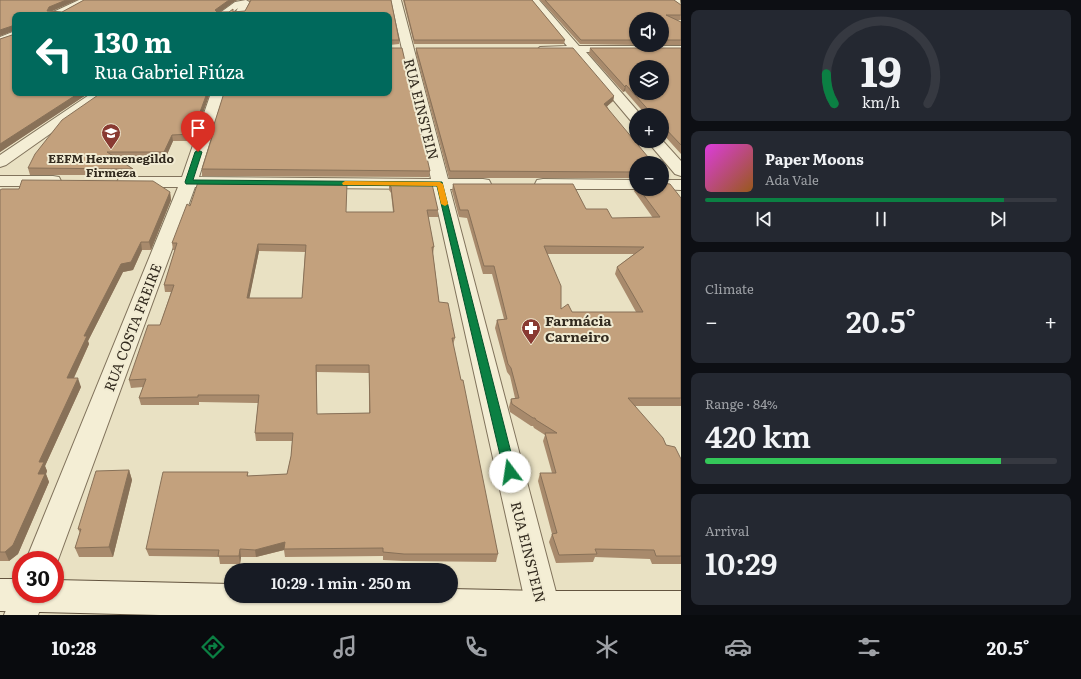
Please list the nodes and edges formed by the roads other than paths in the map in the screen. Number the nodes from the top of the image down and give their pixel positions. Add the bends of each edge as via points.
1 (87, 0) edge
2 (241, 0) edge
3 (253, 0) edge
4 (396, 0) edge
5 (534, 0) edge
6 (674, 0) edge
7 (681, 5) edge
8 (61, 12) edge
9 (222, 12) edge
10 (226, 12) edge
11 (242, 12) edge
12 (248, 12) edge
13 (12, 35) edge
14 (0, 40) edge
15 (0, 47) edge
16 (12, 47) edge
17 (529, 49) edge
18 (577, 49) junction
19 (681, 49) edge
20 (97, 96) edge
21 (217, 96) edge
22 (629, 110) edge
23 (661, 148) edge
24 (0, 162) edge
25 (681, 171) edge
26 (0, 181) edge
27 (71, 182) edge
28 (110, 182) edge
29 (188, 182) junction
30 (440, 184) junction
31 (503, 184) edge
32 (526, 184) edge
33 (629, 185) edge
34 (669, 185) edge
35 (681, 185) edge
36 (45, 551) edge
37 (64, 601) edge
38 (681, 607) edge
39 (544, 611) edge

1 - 8 street
2 - 9 street
3 - 12 street
4 - 30 street, RUA EINSTEIN
5 - 18 street
6 - 7 street
10 - 11 street via 238,4 246,3
13 - 14 street
15 - 16 street
17 - 18 street
18 - 19 street
18 - 22 street
20 - 24 street
21 - 29 street, RUA COSTA FREIRE
23 - 25 street
26 - 27 street
28 - 29 street
29 - 30 street
29 - 36 street, RUA COSTA FREIRE
30 - 31 street
30 - 39 street, RUA EINSTEIN
32 - 33 street
34 - 35 street
37 - 39 street
38 - 39 street

